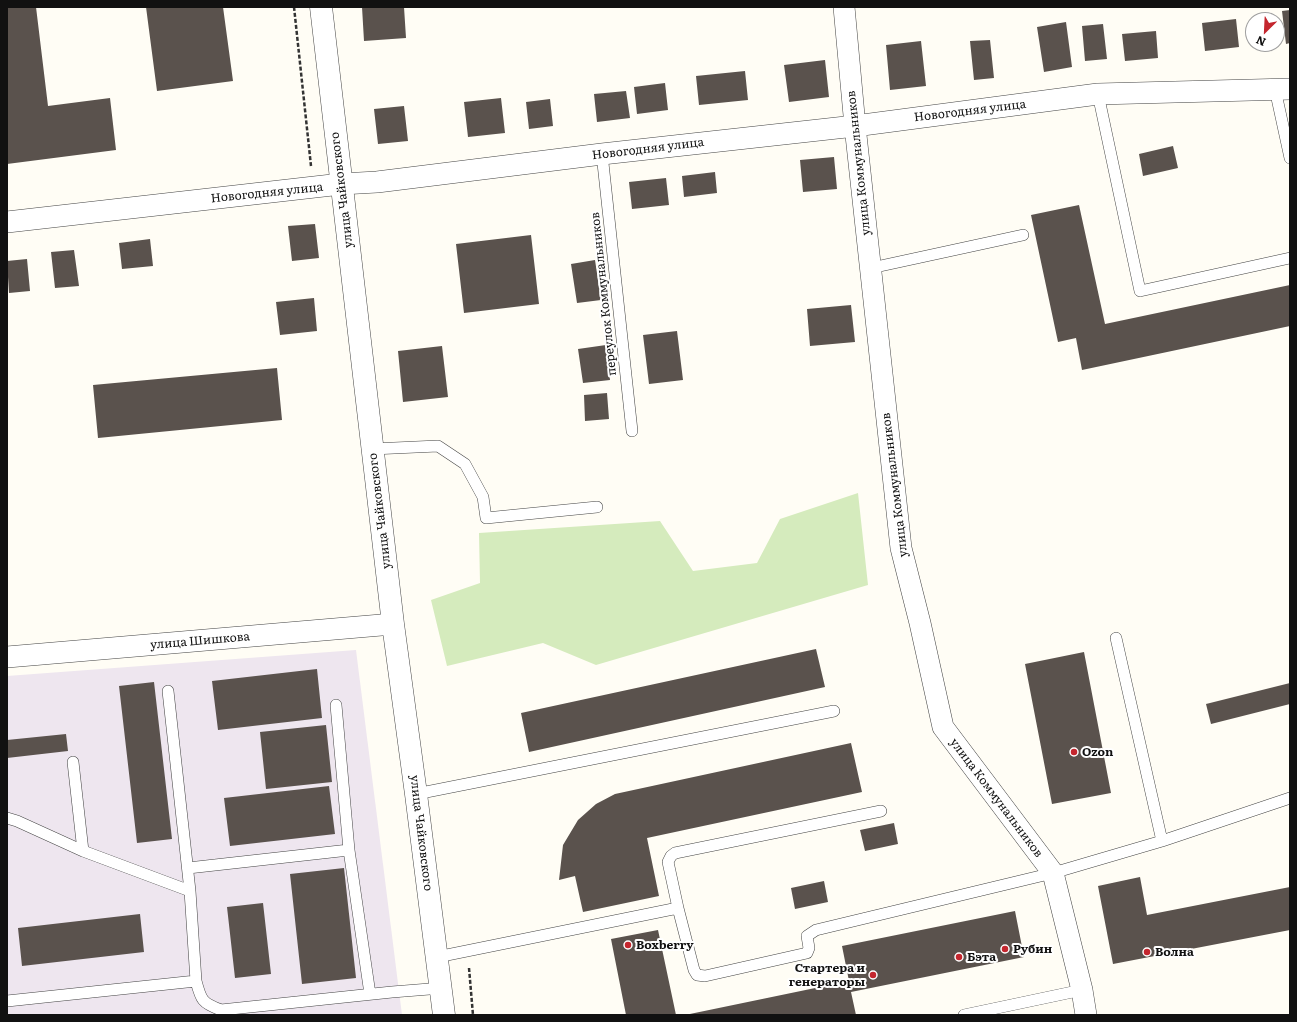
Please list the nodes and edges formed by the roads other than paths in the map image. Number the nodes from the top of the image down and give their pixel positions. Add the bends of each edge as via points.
1 (321, 7) edge
2 (844, 7) edge
3 (1282, 89) edge
4 (1098, 94) junction
5 (855, 126) junction
6 (602, 154) junction
7 (1290, 158) edge
8 (341, 184) junction
9 (7, 222) edge
10 (1024, 235) dead end
11 (1290, 258) edge
12 (871, 268) junction
13 (632, 431) dead end
14 (372, 449) junction
15 (597, 507) dead end
16 (393, 624) junction
17 (1116, 638) dead end
18 (7, 657) edge
19 (168, 691) dead end
20 (336, 705) dead end
21 (834, 711) dead end
22 (73, 762) dead end
23 (416, 794) junction
24 (1290, 798) edge
25 (881, 811) dead end
26 (7, 818) edge
27 (1162, 842) junction
28 (349, 850) junction
29 (83, 851) junction
30 (188, 868) junction
31 (1053, 873) junction
32 (190, 891) junction
33 (678, 908) junction
34 (437, 957) junction
35 (196, 981) junction
36 (442, 988) junction
37 (1082, 990) junction
38 (370, 994) junction
39 (7, 1001) edge
40 (444, 1015) edge
41 (964, 1015) edge
42 (1086, 1015) edge

1 - 8 street, улица Чайковского
2 - 5 street, улица Коммунальников
3 - 4 street, Новогодняя улица
3 - 7 lane
4 - 5 street, Новогодняя улица
4 - 11 lane via 1140,291
5 - 6 street, Новогодняя улица
5 - 12 street, улица Коммунальников
6 - 8 street, Новогодняя улица
6 - 13 lane, переулок Коммунальников
8 - 9 street, Новогодняя улица
8 - 14 street, улица Чайковского
10 - 12 lane
12 - 31 street, улица Коммунальников via 901,548 943,727
14 - 15 lane via 438,446 465,464 483,497 486,518
14 - 16 street, улица Чайковского
16 - 18 street, улица Шишкова
16 - 23 street, улица Чайковского
17 - 27 lane
19 - 30 lane
20 - 28 lane
21 - 23 lane
22 - 29 lane
23 - 34 street, улица Чайковского
24 - 27 lane
25 - 33 lane via 675,853 670,856 668,862
26 - 29 lane
27 - 31 lane
28 - 30 lane
28 - 38 lane
29 - 32 lane
30 - 32 lane
31 - 33 lane via 816,930 807,936 807,953 705,976 698,975 694,970
31 - 37 street, улица Коммунальников
32 - 35 lane
33 - 34 lane
34 - 36 street, улица Чайковского
35 - 38 lane via 200,997 209,1005 221,1010
35 - 39 lane
36 - 38 lane
36 - 40 street, улица Чайковского
37 - 41 lane
37 - 42 street, улица Коммунальников

